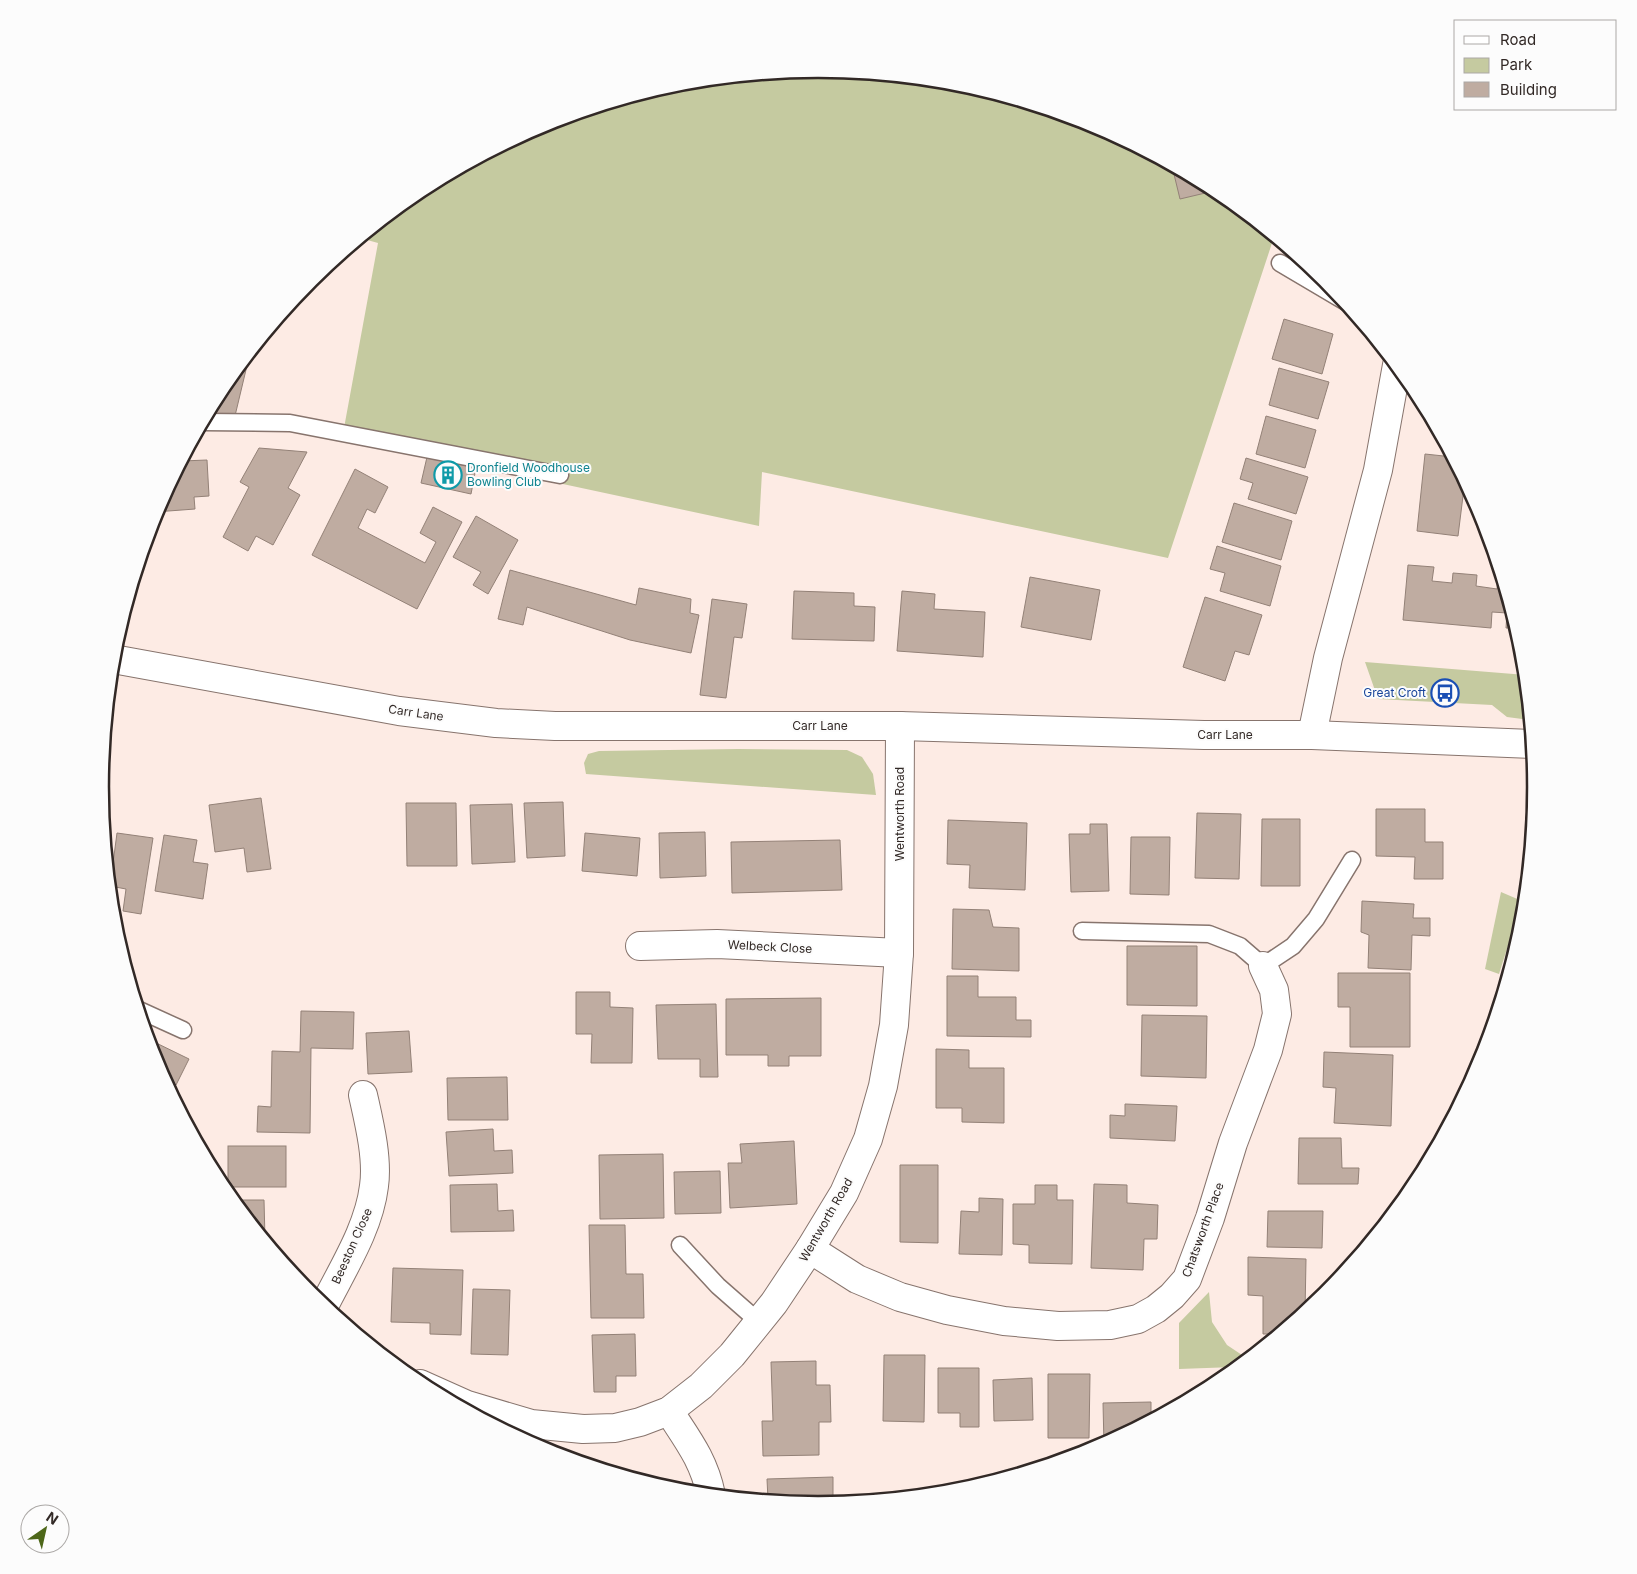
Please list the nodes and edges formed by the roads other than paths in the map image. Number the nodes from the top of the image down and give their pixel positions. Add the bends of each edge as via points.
1 (1280, 263) dead end
2 (1323, 289) edge
3 (1395, 375) edge
4 (210, 422) edge
5 (560, 475) dead end
6 (121, 660) edge
7 (900, 726) junction
8 (1312, 735) junction
9 (1526, 744) edge
10 (1352, 860) dead end
11 (1082, 930) dead end
12 (640, 946) dead end
13 (899, 953) junction
14 (1263, 966) junction
15 (147, 1013) edge
16 (182, 1030) dead end
17 (363, 1095) dead end
18 (680, 1245) dead end
19 (810, 1249) junction
20 (328, 1299) edge
21 (759, 1322) junction
22 (668, 1411) junction
23 (487, 1413) edge
24 (529, 1433) edge
25 (710, 1488) edge

1 - 2 lane
3 - 8 street via 1378,470 1328,658
4 - 5 lane via 290,424
6 - 7 street, Carr Lane via 399,711 496,723 555,726
7 - 8 street, Carr Lane
7 - 13 street, Wentworth Road
8 - 9 street, Carr Lane
10 - 14 lane via 1310,926 1293,946
11 - 14 lane via 1209,934 1240,946
12 - 13 street, Welbeck Close via 717,944
13 - 19 street, Wentworth Road via 894,1025 883,1086 868,1139 844,1193
14 - 19 street, Chatsworth Place via 1274,990 1277,1014 1268,1050 1187,1279 1156,1310 1138,1319 1110,1325 1058,1326 1004,1321 900,1297 857,1279
15 - 16 lane
17 - 20 street, Beeston Close via 374,1185 366,1219
18 - 21 lane via 718,1286
19 - 21 street, Wentworth Road
21 - 22 street, Wentworth Road via 701,1386
22 - 24 street, Wentworth Road via 615,1428
22 - 25 street via 700,1458
23 - 24 street, Wentworth Road

